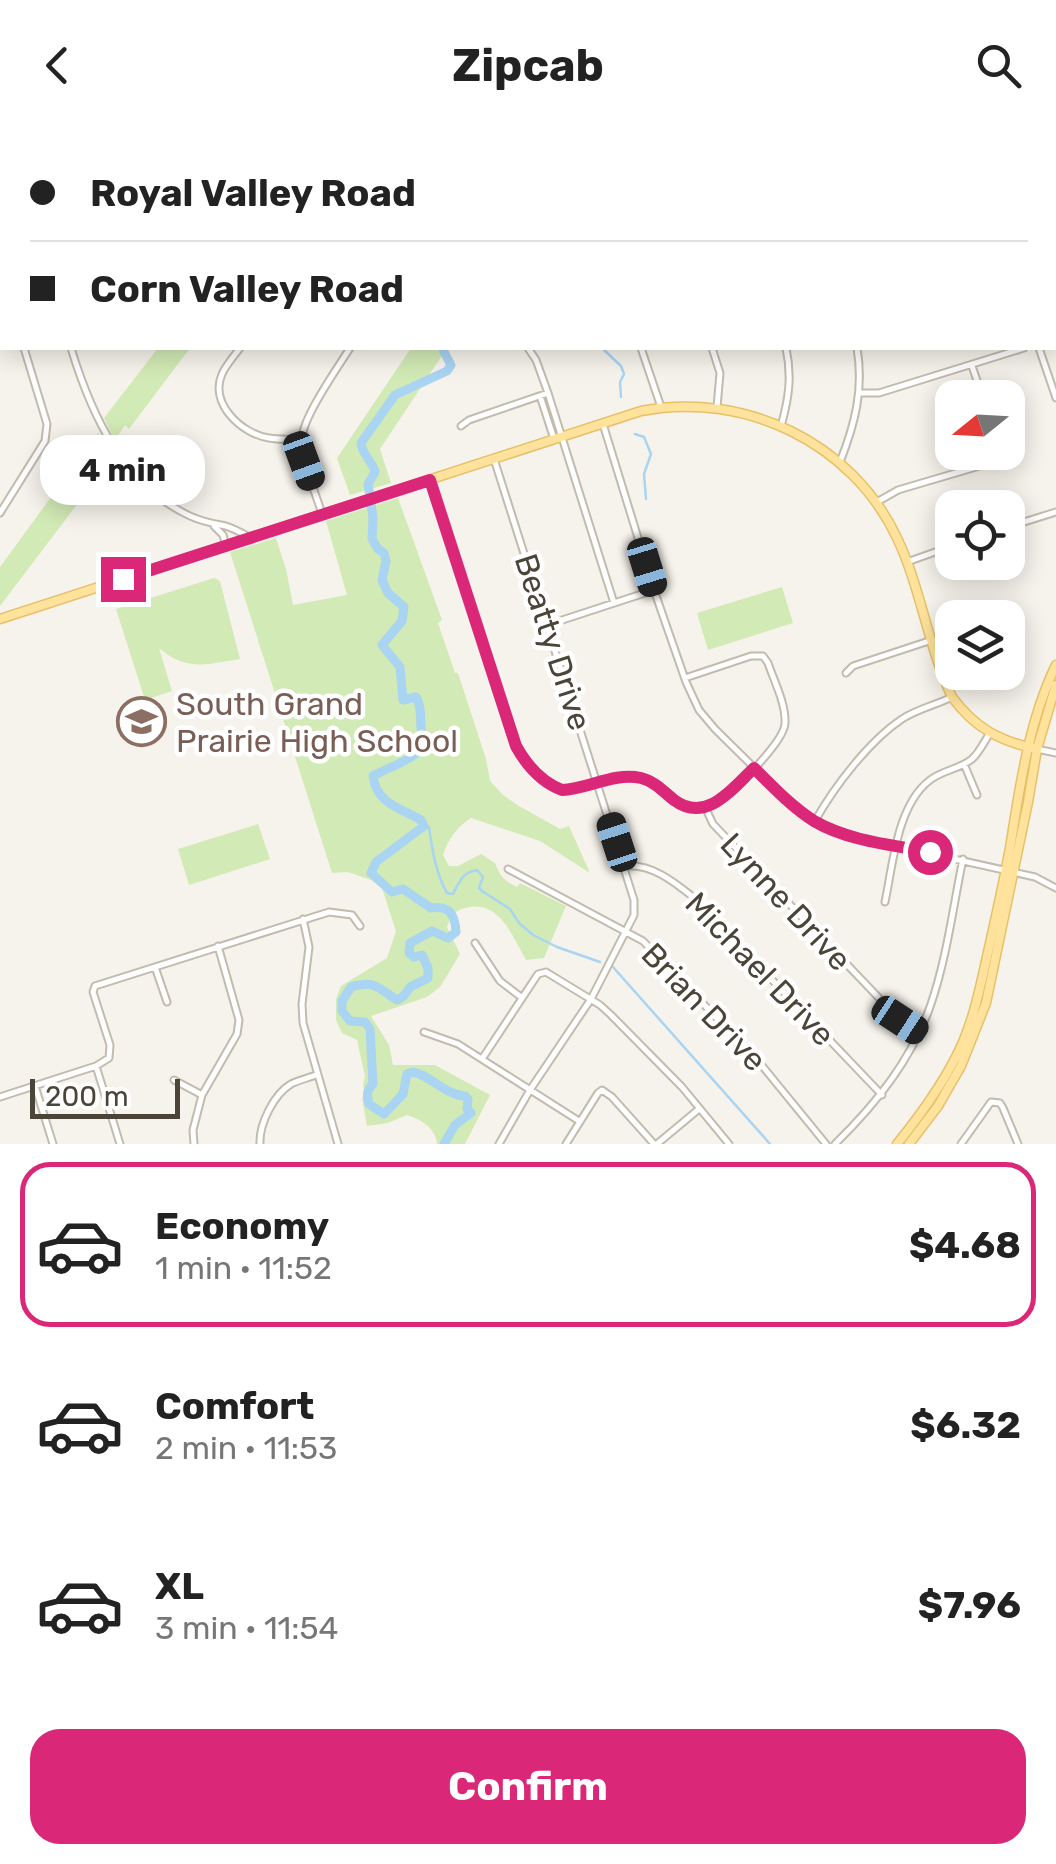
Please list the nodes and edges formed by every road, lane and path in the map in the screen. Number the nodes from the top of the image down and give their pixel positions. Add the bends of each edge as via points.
1 (25, 350) edge
2 (72, 350) edge
3 (239, 350) edge
4 (349, 350) edge
5 (529, 350) edge
6 (642, 350) edge
7 (713, 350) edge
8 (786, 350) edge
9 (858, 350) edge
10 (1018, 350) edge
11 (1041, 350) edge
12 (972, 366) junction
13 (977, 380) edge
14 (860, 393) junction
15 (544, 394) junction
16 (1056, 398) edge
17 (660, 407) junction
18 (717, 408) junction
19 (603, 424) junction
20 (461, 426) dead end
21 (781, 426) junction
22 (558, 438) junction
23 (302, 439) junction
24 (494, 459) junction
25 (840, 462) junction
26 (966, 470) edge
27 (430, 480) junction
28 (877, 502) junction
29 (1056, 512) edge
30 (0, 513) edge
31 (322, 515) junction
32 (1025, 522) edge
33 (212, 524) junction
34 (251, 538) junction
35 (226, 546) junction
36 (935, 552) edge
37 (906, 562) junction
38 (654, 590) junction
39 (614, 603) junction
40 (0, 619) edge
41 (547, 625) junction
42 (932, 640) junction
43 (1056, 665) edge
44 (846, 674) dead end
45 (684, 678) junction
46 (1056, 685) edge
47 (952, 697) junction
48 (1036, 723) junction
49 (990, 733) junction
50 (1010, 742) junction
51 (1033, 748) junction
52 (1056, 753) edge
53 (964, 764) junction
54 (754, 768) junction
55 (598, 782) junction
56 (977, 795) dead end
57 (705, 807) junction
58 (814, 821) junction
59 (897, 846) junction
60 (963, 859) junction
61 (625, 866) junction
62 (508, 868) dead end
63 (1009, 871) junction
64 (1056, 888) edge
65 (885, 902) dead end
66 (303, 919) junction
67 (360, 926) dead end
68 (626, 931) junction
69 (475, 943) dead end
70 (218, 946) junction
71 (154, 966) junction
72 (522, 997) junction
73 (591, 1000) junction
74 (167, 1002) dead end
75 (424, 1032) dead end
76 (918, 1032) junction
77 (966, 1043) junction
78 (482, 1059) junction
79 (96, 1066) junction
80 (318, 1075) junction
81 (174, 1080) dead end
82 (35, 1086) junction
83 (530, 1090) junction
84 (882, 1094) junction
85 (202, 1095) junction
86 (0, 1097) edge
87 (699, 1109) junction
88 (580, 1122) junction
89 (54, 1144) edge
90 (120, 1144) edge
91 (194, 1144) edge
92 (260, 1144) edge
93 (338, 1144) edge
94 (500, 1144) edge
95 (566, 1144) edge
96 (655, 1144) edge
97 (729, 1144) edge
98 (826, 1144) edge
99 (835, 1144) edge
100 (898, 1144) edge
101 (909, 1144) edge
102 (961, 1144) edge
103 (1018, 1144) edge

1 - 30 street via 48,424 45,442
2 - 33 street via 96,416 136,476 169,505
3 - 23 street via 218,388 224,408 258,435
4 - 23 street
5 - 15 street
6 - 17 street
7 - 18 street via 720,372
8 - 21 street via 790,398
9 - 14 street
10 - 12 street
11 - 16 street
12 - 13 street
12 - 14 street via 879,394
14 - 25 street
15 - 20 street
15 - 22 street
17 - 18 main road
17 - 19 main road
18 - 21 main road
19 - 22 main road
19 - 38 street
21 - 25 main road
22 - 24 main road
22 - 39 street
23 - 31 street
24 - 27 main road
24 - 41 street, Beatty Drive
25 - 28 main road
26 - 28 street
27 - 31 main road
27 - 55 street via 518,751 562,790
28 - 37 main road
29 - 32 street
31 - 34 main road
33 - 34 street
33 - 35 street
34 - 35 main road
35 - 40 main road
36 - 37 street
37 - 42 main road
38 - 39 street
38 - 45 street
39 - 41 street
41 - 55 street, Beatty Drive
42 - 44 street
42 - 47 main road
43 - 48 main road
45 - 54 street via 699,710
45 - 54 street via 751,656 768,663 786,727
46 - 51 main road
47 - 49 main road
47 - 58 street via 887,732 852,766
48 - 50 main road
48 - 51 main road
49 - 50 main road
49 - 53 street
50 - 51 main road
51 - 52 street
51 - 63 main road
53 - 56 street
53 - 59 street via 942,771 915,795
54 - 57 street
54 - 58 street
55 - 57 street via 642,778 686,808
55 - 61 street, Beatty Drive
57 - 76 street, Lynne Drive via 740,853
58 - 59 street
59 - 60 street
59 - 65 street
60 - 63 street
60 - 76 street via 938,982
61 - 68 street, Beatty Drive via 634,900
61 - 84 street, Michael Drive via 651,869 693,897
62 - 68 street, Brian Drive
63 - 64 street
63 - 77 main road via 986,1002
66 - 67 street via 342,912
66 - 70 street
66 - 80 street via 310,947 303,1023
68 - 73 street, Beatty Drive
68 - 98 street, Brian Drive via 759,1062
69 - 72 street via 500,981
70 - 71 street
70 - 85 street via 240,1020
71 - 74 street
71 - 79 street via 95,986 110,1045 108,1058
72 - 73 street via 546,972
72 - 78 street
73 - 83 street, Beatty Drive
73 - 87 street
75 - 78 street
76 - 84 street
77 - 100 main road
77 - 101 main road via 961,1066
78 - 83 street
79 - 82 street
79 - 90 street
80 - 92 street via 284,1090 259,1132
80 - 93 street
81 - 85 street
82 - 86 street
82 - 89 street
83 - 88 street
83 - 94 street, Beatty Drive
84 - 99 street
85 - 91 street
87 - 96 street
87 - 97 street
88 - 95 street
88 - 96 street via 602,1090
102 - 103 street via 991,1102 1000,1103

